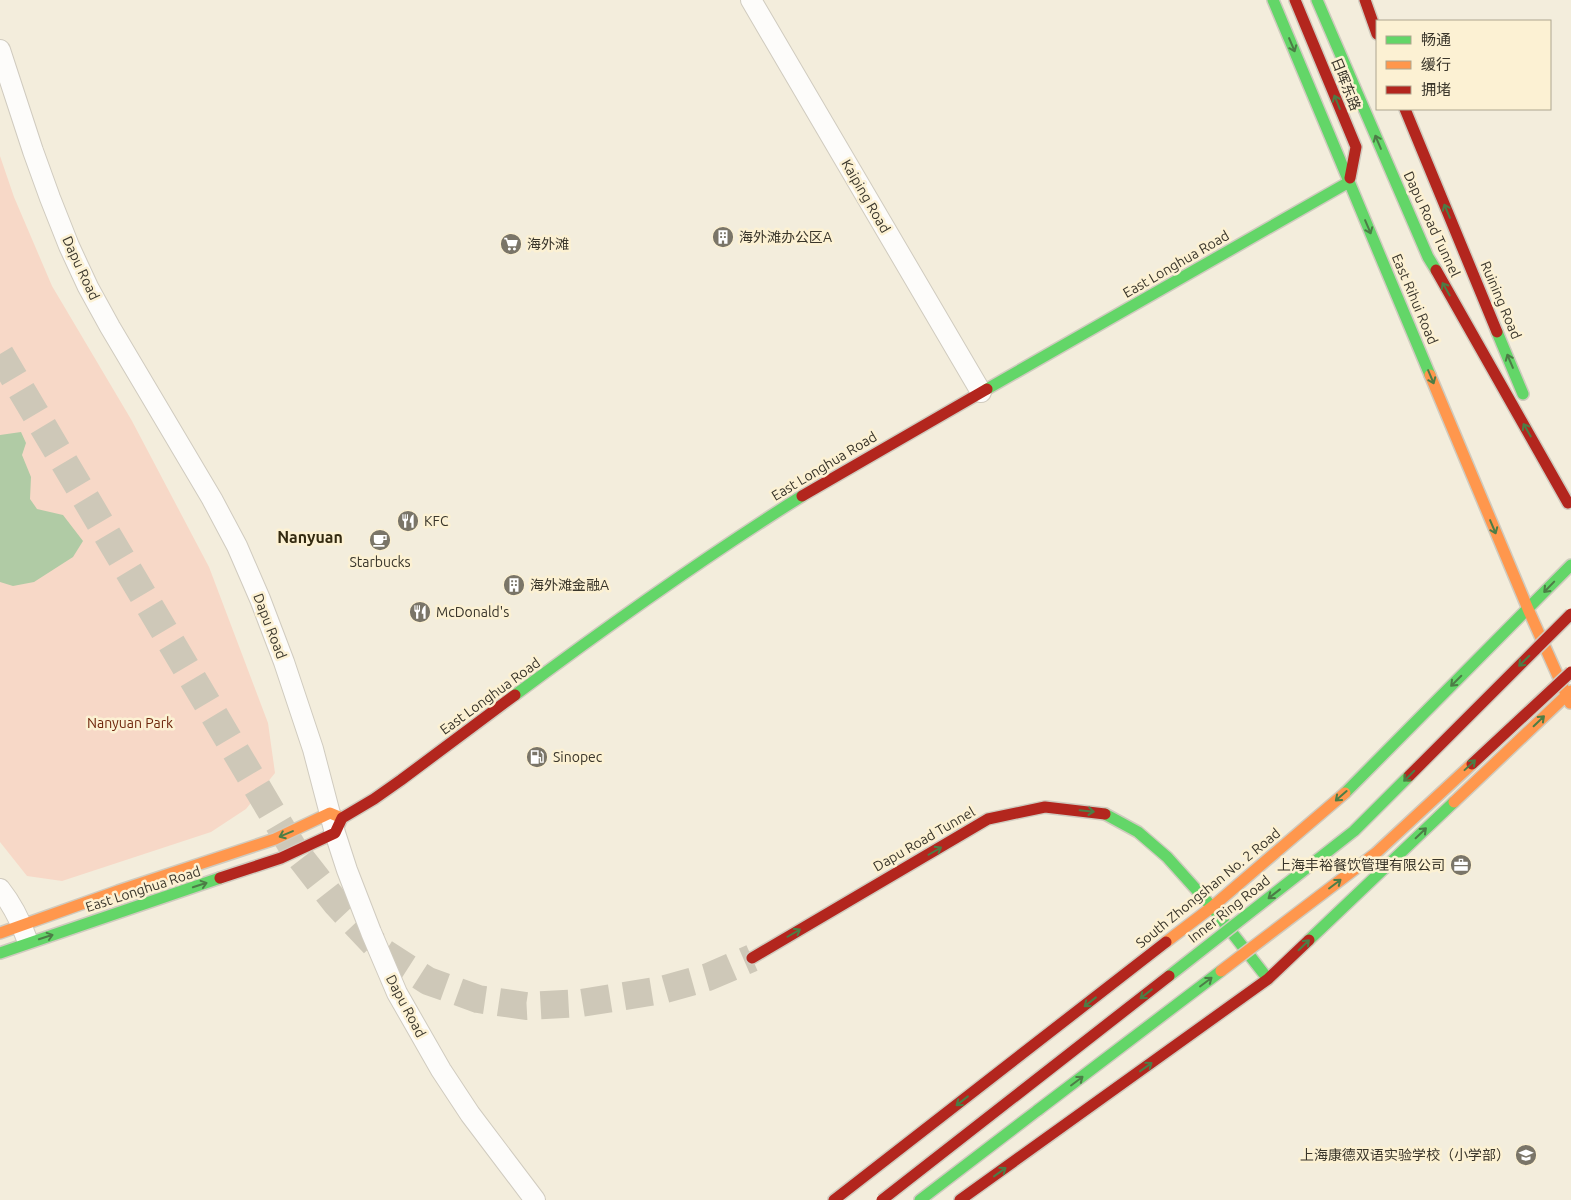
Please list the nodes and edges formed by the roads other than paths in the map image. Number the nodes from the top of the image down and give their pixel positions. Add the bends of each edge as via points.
1 (752, 0) edge
2 (1273, 0) edge
3 (1295, 0) edge
4 (1316, 0) edge
5 (1365, 0) edge
6 (1376, 31) edge
7 (0, 50) edge
8 (1405, 110) edge
9 (1350, 182) junction
10 (981, 392) junction
11 (1526, 401) dead end
12 (1534, 420) dead end
13 (1570, 506) edge
14 (1571, 565) edge
15 (1528, 609) junction
16 (1571, 614) edge
17 (1571, 672) edge
18 (1570, 696) edge
19 (336, 821) junction
20 (0, 889) edge
21 (1212, 907) junction
22 (0, 932) edge
23 (25, 934) junction
24 (0, 953) edge
25 (752, 958) tunnel mouth
26 (1268, 979) junction
27 (1038, 1110) junction
28 (961, 1184) dead end
29 (535, 1200) edge
30 (834, 1200) edge
31 (882, 1200) edge
32 (920, 1200) edge
33 (960, 1200) edge

1 - 10 street, Kaiping Road
2 -> 9 main road, East Rihui Road
9 -> 3 main road, 日晖东路 via 1356,148
13 -> 4 main road, Dapu Road Tunnel via 1428,257
5 - 6 main road
7 - 19 street, Dapu Road via 50,198 88,287 237,546 284,662
11 -> 8 main road, Ruining Road
9 - 10 main road, East Longhua Road
9 -> 15 main road, East Rihui Road
10 - 19 main road, East Longhua Road via 758,522 401,780
12 - 13 main road
14 -> 15 main road, South Zhongshan No. 2 Road
15 - 18 main road, East Rihui Road
15 -> 21 main road, South Zhongshan No. 2 Road via 1348,790
16 -> 31 main road, Inner Ring Road, bridge via 1354,831
27 -> 17 main road, bridge via 1376,853
26 -> 18 main road
19 -> 23 main road, East Longhua Road via 306,826 118,891
23 -> 19 main road, East Longhua Road via 281,858
19 - 29 street, Dapu Road via 360,905 397,993 446,1078
20 - 23 street via 8,898
25 -> 21 main road, Dapu Road Tunnel via 988,819 1045,807 1103,813 1138,832 1168,857
21 - 26 main road, Dapu Road Tunnel
21 -> 30 main road, South Zhongshan No. 2 Road
22 - 23 main road, East Longhua Road
23 - 24 main road, East Longhua Road
33 -> 26 main road
27 - 28 main road
27 - 32 main road

